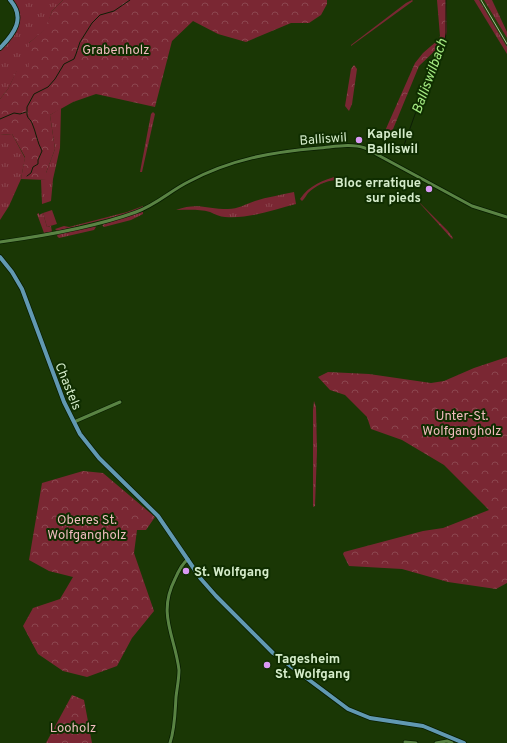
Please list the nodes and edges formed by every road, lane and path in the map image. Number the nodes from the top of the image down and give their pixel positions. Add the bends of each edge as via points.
1 (10, 0) edge
2 (0, 48) edge
3 (507, 217) edge
4 (0, 242) edge
5 (0, 257) edge
6 (120, 402) dead end
7 (73, 422) junction
8 (188, 558) junction
9 (167, 599) junction
10 (164, 604) dead end
11 (405, 742) dead end
12 (170, 743) edge
13 (416, 743) edge
14 (436, 743) edge
15 (452, 743) edge
16 (463, 743) edge

1 - 2 main road via 16,10 17,22 13,34
3 - 4 street, Balliswil via 472,206 364,148 352,146 284,151 241,160 212,170 137,212 59,232
5 - 7 main road, Chastels via 22,289
6 - 7 street
7 - 8 main road, Chastels via 94,452 164,523
8 - 9 street via 177,575
8 - 16 main road via 206,585 273,653 348,709 370,718 423,726
9 - 10 street
9 - 12 street via 168,625 179,678 174,730
11 - 13 street
14 - 15 street

